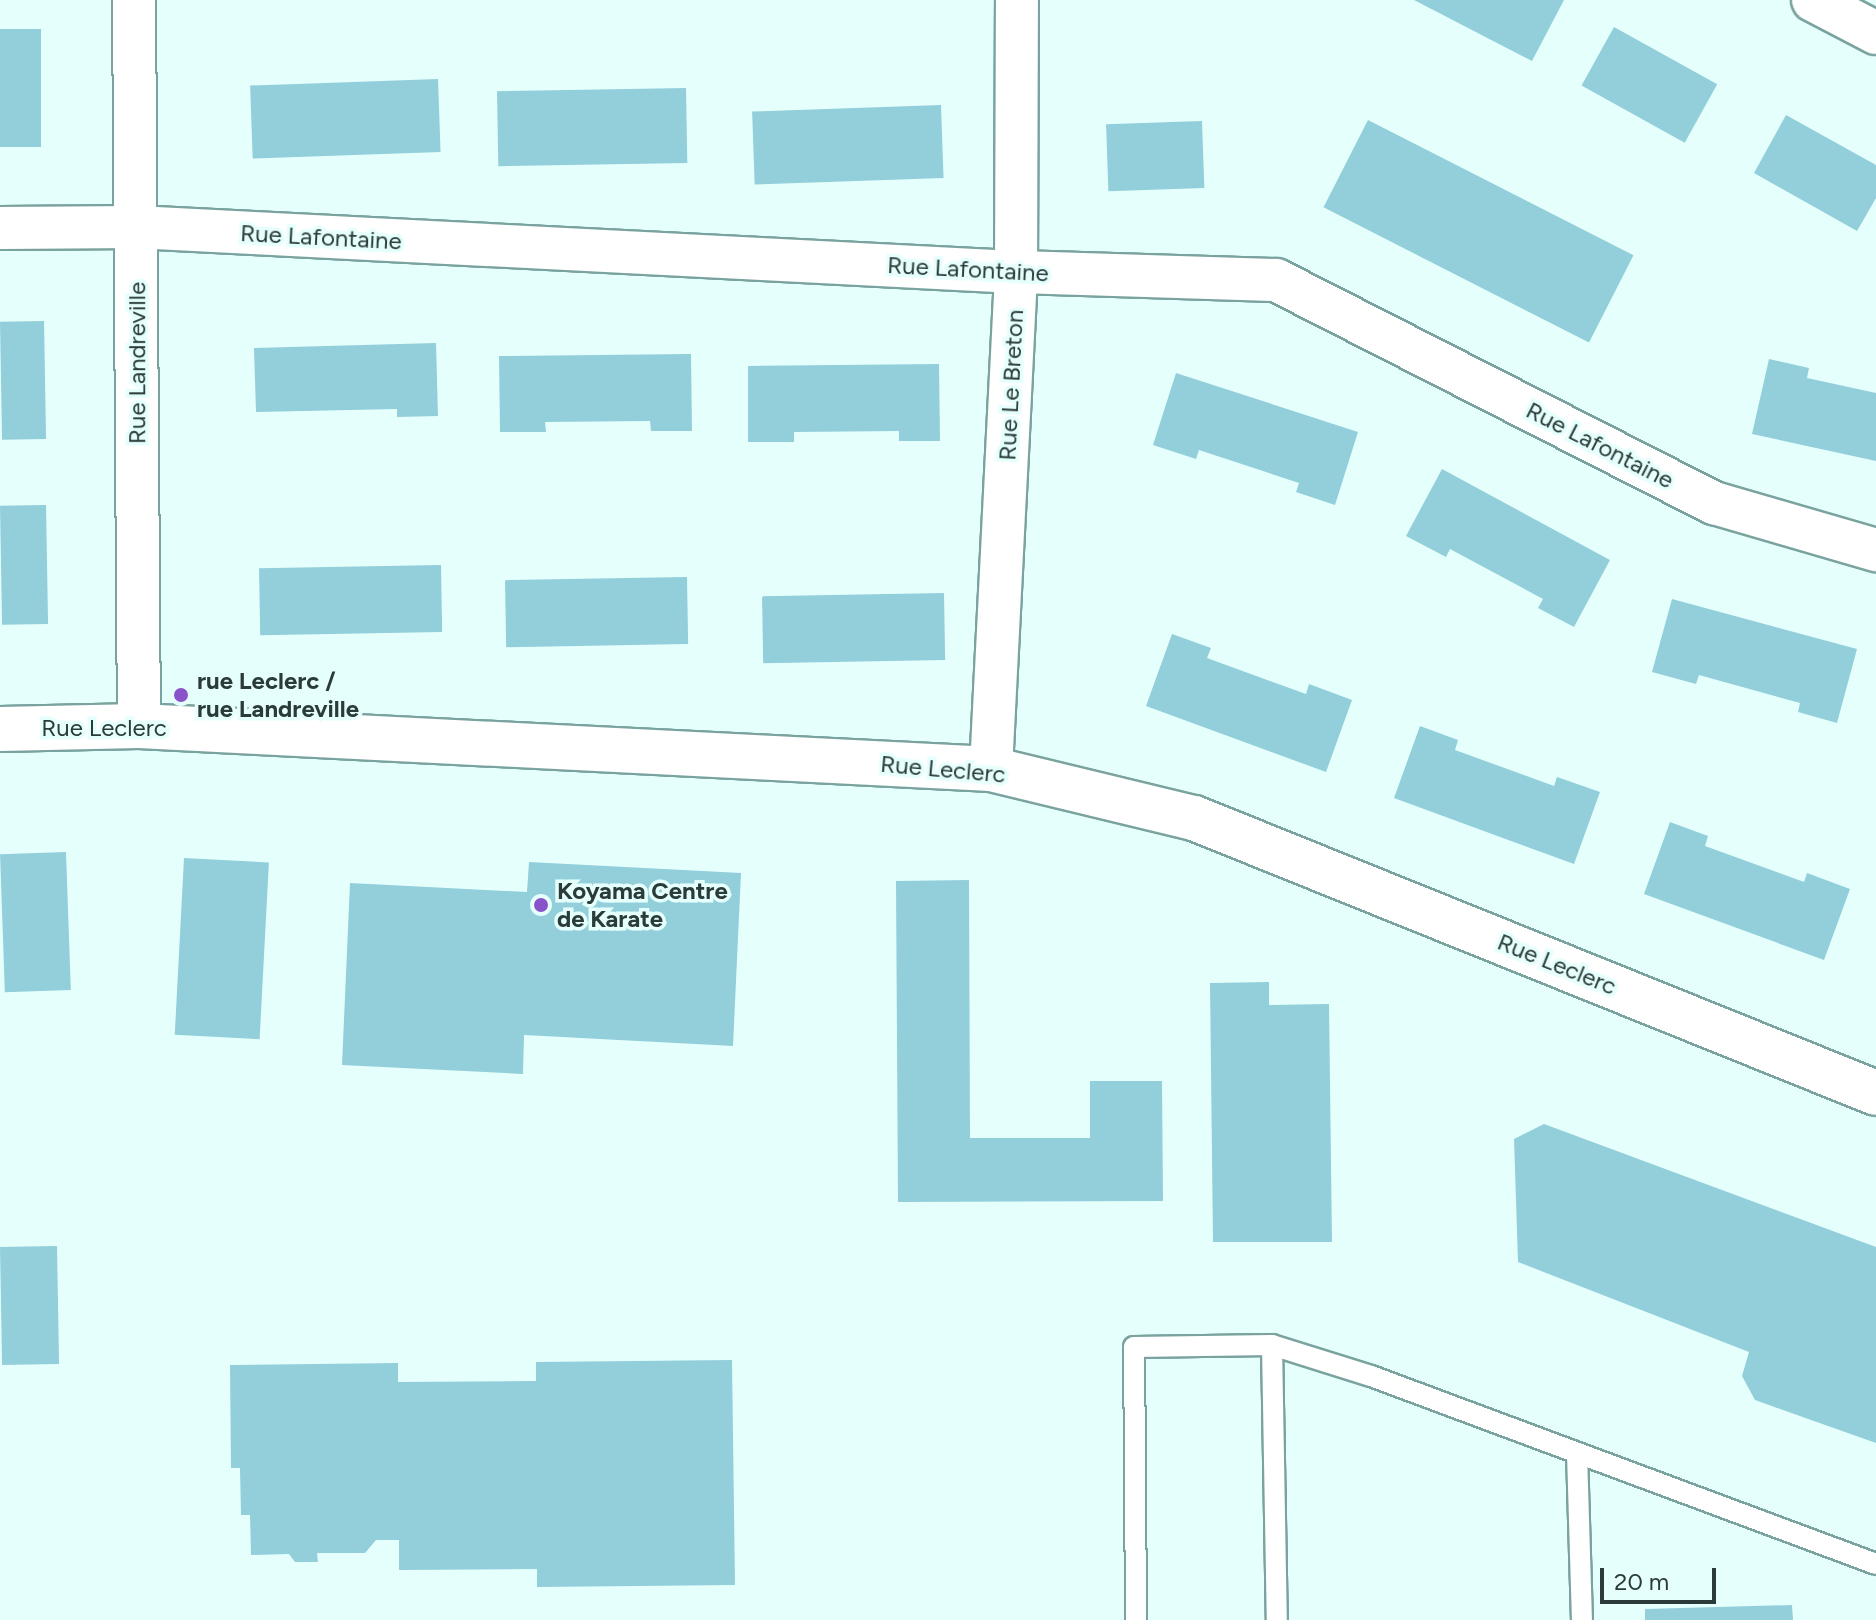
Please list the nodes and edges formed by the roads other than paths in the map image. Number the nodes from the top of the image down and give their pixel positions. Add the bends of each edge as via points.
1 (134, 0) edge
2 (1017, 0) edge
3 (1813, 0) edge
4 (1876, 33) edge
5 (136, 227) junction
6 (0, 228) edge
7 (1016, 272) junction
8 (1876, 550) edge
9 (139, 726) junction
10 (0, 729) edge
11 (991, 769) junction
12 (1876, 1093) edge
13 (1272, 1345) junction
14 (1577, 1453) junction
15 (1876, 1564) edge
16 (1136, 1620) edge
17 (1277, 1620) edge
18 (1582, 1620) edge

1 - 5 street, Rue Landreville
2 - 7 street, Rue Le Breton
3 - 4 street
5 - 6 street, Rue Lafontaine
5 - 7 street, Rue Lafontaine
5 - 9 street, Rue Landreville
7 - 8 street, Rue Lafontaine via 1276,280 1714,503
7 - 11 street, Rue Le Breton
9 - 10 street, Rue Leclerc
9 - 11 street, Rue Leclerc
11 - 12 street, Rue Leclerc via 1194,818
13 - 14 lane
13 - 16 lane via 1134,1347
13 - 17 lane
14 - 15 lane
14 - 18 lane

